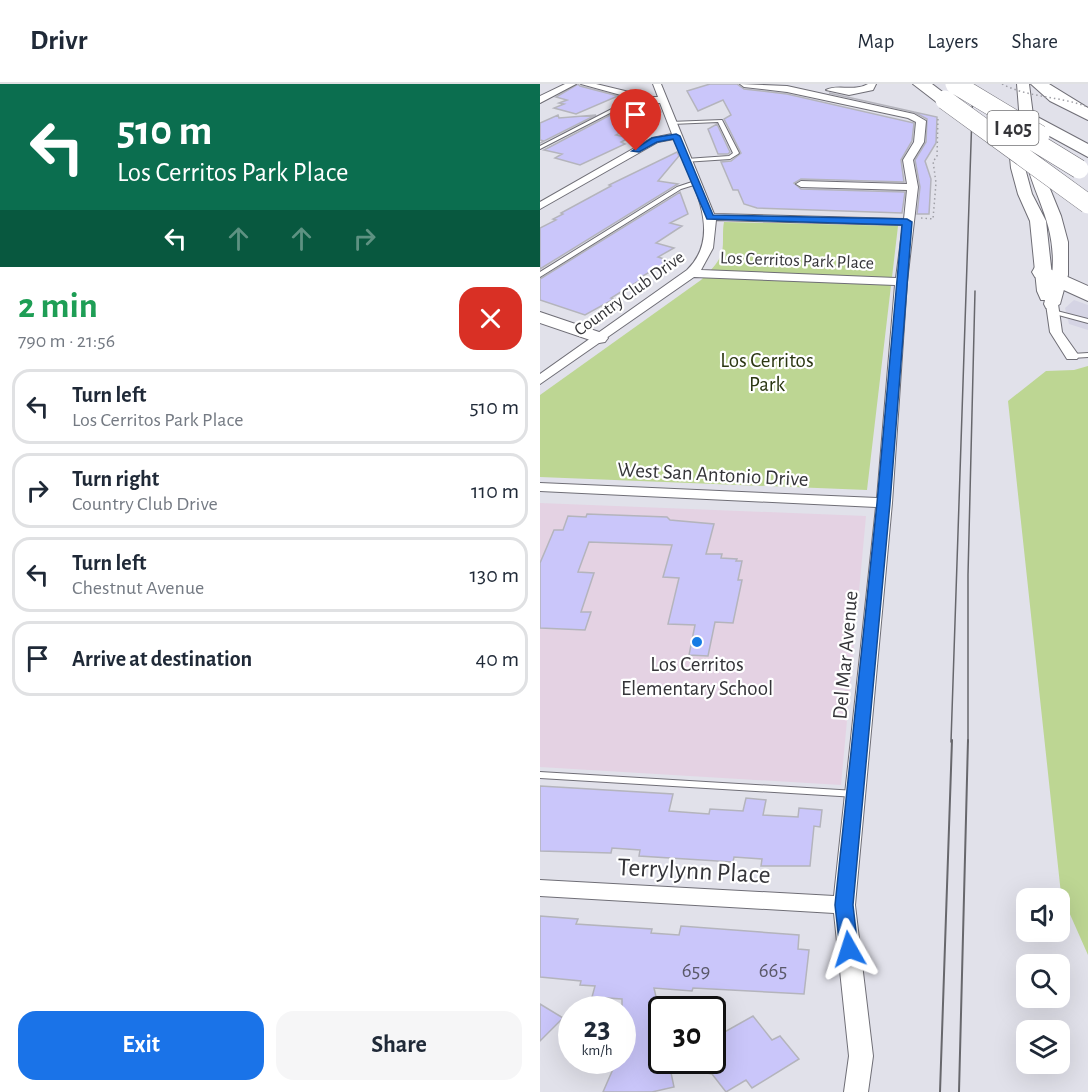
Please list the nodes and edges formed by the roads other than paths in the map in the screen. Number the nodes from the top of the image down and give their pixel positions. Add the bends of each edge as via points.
1 (572, 84) edge
2 (585, 84) edge
3 (657, 84) edge
4 (744, 84) edge
5 (802, 84) edge
6 (872, 84) edge
7 (921, 84) edge
8 (975, 84) edge
9 (1009, 84) edge
10 (1023, 84) edge
11 (1039, 84) edge
12 (948, 92) edge
13 (639, 97) junction
14 (540, 100) edge
15 (664, 100) junction
16 (1088, 114) edge
17 (672, 123) junction
18 (676, 136) junction
19 (540, 148) edge
20 (1082, 154) edge
21 (686, 161) junction
22 (695, 183) junction
23 (801, 184) dead end
24 (913, 187) junction
25 (1088, 204) edge
26 (540, 206) edge
27 (710, 217) junction
28 (907, 222) junction
29 (691, 273) junction
30 (540, 275) edge
31 (1052, 276) junction
32 (901, 282) junction
33 (1087, 292) edge
34 (1052, 308) junction
35 (540, 317) edge
36 (1088, 321) edge
37 (599, 338) junction
38 (1088, 355) edge
39 (1072, 356) joint
40 (540, 380) edge
41 (541, 489) edge
42 (884, 503) junction
43 (540, 775) edge
44 (856, 795) junction
45 (540, 888) edge
46 (844, 905) junction
47 (856, 1092) edge

1 - 14 street
2 - 13 street
3 - 15 street, Country Club Drive
4 - 24 street via 787,89 919,118 920,142 908,160
5 - 6 street via 849,92 870,88
7 - 12 highway
8 - 20 highway, I 405
9 - 31 main road via 1018,168 1038,221
10 - 31 main road via 1034,169 1056,222 1060,251
11 - 16 highway via 1056,98
12 - 20 highway, I 405, bridge
12 - 25 highway, bridge
13 - 15 street
13 - 19 lane
15 - 17 street, Country Club Drive
17 - 18 street, Country Club Drive
17 - 21 lane via 720,121 736,153 730,157
18 - 21 street, Country Club Drive
18 - 26 street via 655,140
21 - 22 street, Country Club Drive
22 - 27 street, Country Club Drive
22 - 30 lane via 680,188
23 - 24 street
24 - 28 street
27 - 28 street, Los Cerritos Park Place
27 - 29 street, Country Club Drive via 712,230 705,254
28 - 32 street, Del Mar Avenue
29 - 32 street, Los Cerritos Park Place
29 - 37 street, Country Club Drive
31 - 33 highway
31 - 34 main road via 1058,291
32 - 42 street, Del Mar Avenue
33 - 34 highway via 1071,296
34 - 36 lane
34 - 39 street via 1056,332
35 - 37 main road
37 - 40 street, Country Club Drive
38 - 39 lane
41 - 42 street, West San Antonio Drive
42 - 44 street, Del Mar Avenue
43 - 44 lane
44 - 46 street, Del Mar Avenue
45 - 46 street, Terrylynn Place
46 - 47 street, Del Mar Avenue via 861,1056

